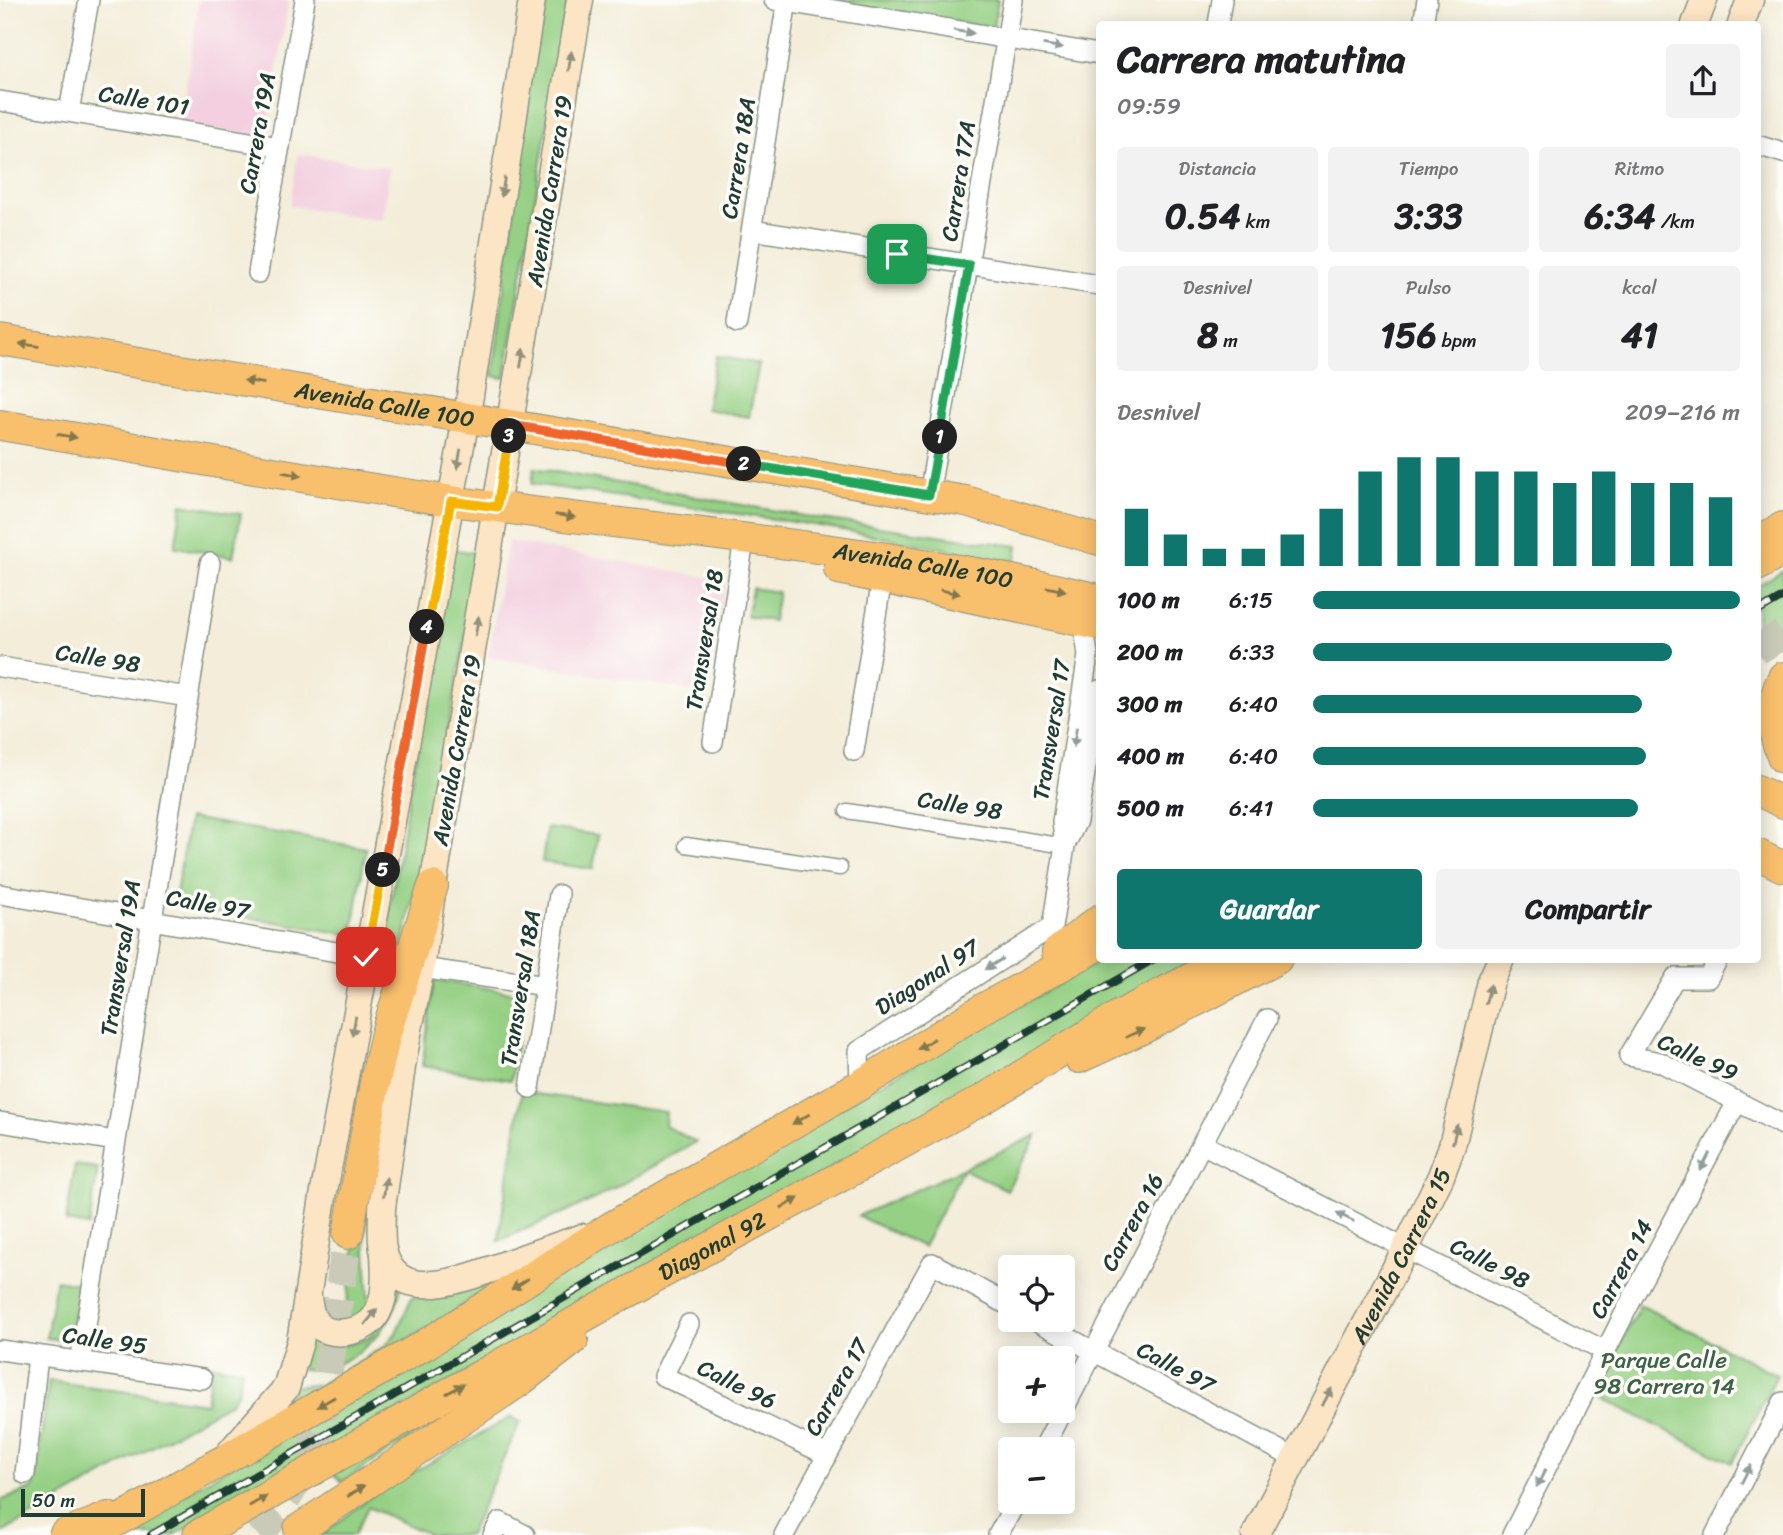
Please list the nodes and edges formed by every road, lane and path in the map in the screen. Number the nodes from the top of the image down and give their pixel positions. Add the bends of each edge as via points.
1 (89, 0) edge
2 (305, 0) edge
3 (532, 0) edge
4 (580, 0) edge
5 (1013, 0) edge
6 (1222, 0) edge
7 (1427, 0) edge
8 (1704, 0) edge
9 (1750, 0) edge
10 (782, 1) edge
11 (1218, 21) edge
12 (1424, 21) edge
13 (1696, 21) edge
14 (1742, 21) edge
15 (1007, 39) junction
16 (1096, 54) edge
17 (0, 101) edge
18 (69, 112) junction
19 (1761, 146) edge
20 (279, 147) junction
21 (1783, 153) edge
22 (752, 230) junction
23 (969, 265) junction
24 (258, 273) dead end
25 (1096, 285) edge
26 (737, 323) dead end
27 (0, 340) edge
28 (466, 417) junction
29 (0, 425) edge
30 (511, 425) junction
31 (929, 495) junction
32 (451, 501) junction
33 (497, 507) junction
34 (1783, 527) edge
35 (685, 531) junction
36 (1096, 534) edge
37 (1761, 540) edge
38 (743, 545) junction
39 (1783, 551) edge
40 (210, 563) dead end
41 (1761, 564) edge
42 (883, 579) junction
43 (1094, 615) edge
44 (0, 667) edge
45 (1783, 668) edge
46 (1783, 677) edge
47 (1761, 682) edge
48 (188, 697) junction
49 (1096, 708) edge
50 (713, 742) dead end
51 (854, 751) dead end
52 (1761, 757) edge
53 (1783, 758) edge
54 (1783, 775) edge
55 (1761, 792) edge
56 (1783, 803) edge
57 (847, 811) dead end
58 (686, 845) dead end
59 (1065, 846) junction
60 (1761, 856) edge
61 (1783, 867) edge
62 (840, 868) dead end
63 (1761, 875) edge
64 (1783, 885) edge
65 (433, 886) junction
66 (0, 894) edge
67 (559, 895) dead end
68 (152, 919) junction
69 (1052, 927) junction
70 (1096, 929) edge
71 (1096, 930) edge
72 (366, 957) junction
73 (1220, 963) edge
74 (1269, 963) edge
75 (1499, 963) edge
76 (1716, 963) edge
77 (421, 968) junction
78 (545, 986) junction
79 (1267, 1019) dead end
80 (860, 1085) junction
81 (530, 1088) dead end
82 (982, 1100) junction
83 (1737, 1102) junction
84 (0, 1122) edge
85 (1783, 1125) edge
86 (115, 1141) junction
87 (1202, 1143) junction
88 (611, 1227) junction
89 (348, 1234) tunnel mouth
90 (1406, 1248) junction
91 (384, 1254) junction
92 (644, 1283) junction
93 (308, 1295) junction
94 (998, 1299) edge
95 (690, 1324) dead end
96 (1057, 1332) edge
97 (0, 1350) edge
98 (1093, 1351) junction
99 (1605, 1351) junction
100 (38, 1356) junction
101 (80, 1362) junction
102 (202, 1378) dead end
103 (1783, 1402) edge
104 (1049, 1437) edge
105 (827, 1455) junction
106 (1294, 1458) junction
107 (219, 1463) junction
108 (25, 1474) dead end
109 (167, 1493) junction
110 (1010, 1514) edge
111 (496, 1528) edge
112 (299, 1529) dead end
113 (64, 1535) edge
114 (93, 1535) edge
115 (198, 1535) edge
116 (525, 1535) edge
117 (783, 1535) edge
118 (999, 1535) edge
119 (1255, 1535) edge
120 (1512, 1535) edge
121 (1715, 1535) edge

1 - 18 street
2 - 20 street, Carrera 19A
3 -> 28 main road, Avenida Carrera 19
30 -> 4 main road, Avenida Carrera 19
5 - 15 street, Carrera 17A
6 - 11 street
7 - 12 street
8 - 13 main road
9 - 14 main road
10 -> 15 street
10 - 22 street, Carrera 18A
15 -> 16 street
15 - 23 street, Carrera 17A
17 - 18 street, Calle 101
18 - 20 street, Calle 101
19 - 21 street
20 - 24 street, Carrera 19A
22 - 23 street
22 - 26 street, Carrera 18A
23 - 25 street
23 - 31 street, Carrera 17A
28 -> 27 main road, Avenida Calle 100
28 - 30 main road, Avenida Calle 100
28 -> 32 main road, Avenida Carrera 19
29 -> 32 main road, Avenida Calle 100
30 - 31 main road, Avenida Calle 100
30 - 33 main road, Avenida Carrera 19
31 - 36 main road, Avenida Calle 100
32 - 33 main road, Avenida Calle 100
32 - 72 main road, Avenida Carrera 19
33 -> 35 main road, Avenida Calle 100
65 -> 33 main road, Avenida Carrera 19
34 - 37 main road
35 - 38 main road
35 -> 43 main road, Avenida Calle 100 via 1012,580
38 - 42 main road
38 - 50 street, Transversal 18
39 - 41 main road
40 - 48 street, Transversal 19A
42 -> 43 main road
42 - 51 street
43 -> 59 street, Transversal 17 via 1062,822
44 - 48 street, Calle 98
45 - 47 main road
46 - 53 main road via 1773,719
48 - 68 street, Transversal 19A
49 - 59 street, Transversal 17 via 1077,821
52 - 54 main road
55 - 56 main road
57 - 59 street, Calle 98
58 - 62 street
59 - 69 street, Transversal 17
60 - 61 main road
63 - 64 main road
65 - 77 main road, Avenida Carrera 19
65 - 89 main road via 386,1033
66 - 68 street, Calle 97
67 - 78 street, Transversal 18A
68 - 72 street, Calle 97
68 - 86 street, Transversal 19A
69 - 70 main road
69 -> 80 street, Diagonal 97 via 859,1051
71 -> 80 main road via 984,1008
72 -> 93 main road, Avenida Carrera 19
73 - 82 main road, Diagonal 92 via 1118,1016
82 -> 74 main road via 1144,1028
90 -> 75 main road, Avenida Carrera 15 via 1452,1146
76 - 83 street, Calle 99 via 1708,978 1675,978 1629,1056 1660,1062
77 - 78 street
91 -> 77 main road, Avenida Carrera 19 via 382,1208
78 - 81 street, Transversal 18A
79 - 87 street, Carrera 16
80 -> 88 main road
92 -> 82 main road, Diagonal 92
83 - 85 street, Calle 99
83 -> 99 street, Carrera 14
84 - 86 street
86 - 101 street, Transversal 19A
90 -> 87 street, Calle 98
87 - 98 street, Carrera 16
88 - 91 main road via 468,1277 437,1283 403,1279
88 -> 107 main road via 426,1344
90 - 99 street, Calle 98
106 -> 90 main road, Avenida Carrera 15
93 -> 91 main road, Avenida Carrera 19 via 312,1317 326,1330 341,1332 367,1325 380,1306
112 -> 92 main road via 520,1381
115 -> 92 main road, Diagonal 92
93 - 107 main road, Avenida Carrera 19 via 286,1388
94 - 105 street, Carrera 17 via 932,1263
95 - 105 street, Calle 96 via 663,1376
96 - 98 street, Calle 97
97 - 100 street, Calle 95
98 - 104 street, Carrera 16
98 - 106 street, Calle 97
99 -> 120 street, Carrera 14
100 - 101 street, Calle 95
100 - 108 street
101 - 102 street, Calle 95
121 -> 103 street
105 - 117 street, Carrera 17
106 - 119 main road, Avenida Carrera 15
107 - 109 main road
109 - 113 main road
109 - 114 main road
110 - 118 street
111 - 116 street

